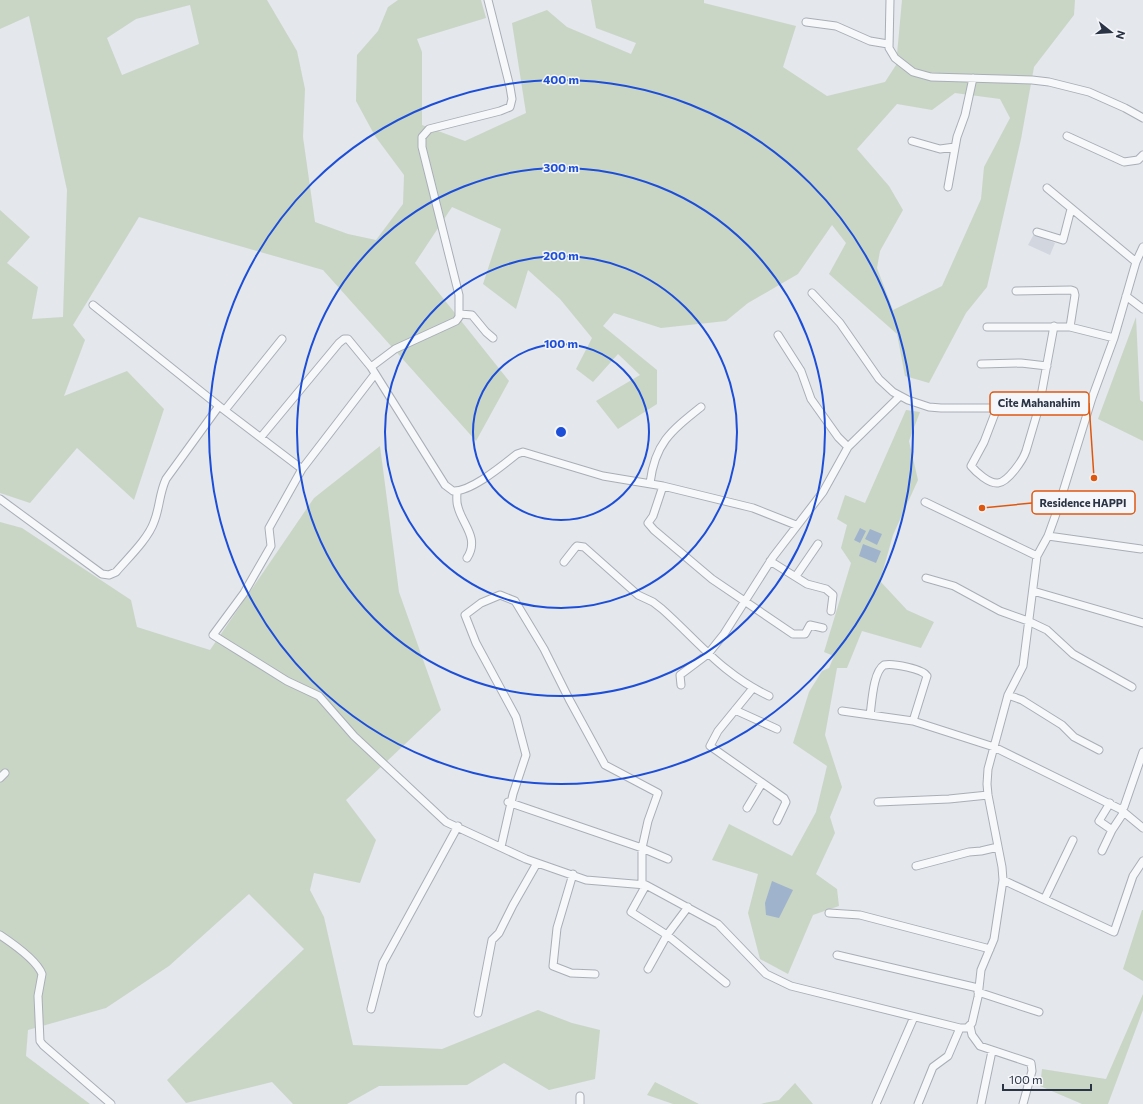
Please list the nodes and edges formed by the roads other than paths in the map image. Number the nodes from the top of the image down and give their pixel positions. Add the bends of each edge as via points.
1 (488, 0) edge
2 (890, 0) edge
3 (806, 22) dead end
4 (888, 44) junction
5 (973, 78) junction
6 (1143, 118) edge
7 (1067, 136) dead end
8 (912, 141) dead end
9 (955, 147) junction
10 (1143, 155) edge
11 (948, 187) dead end
12 (1047, 188) dead end
13 (1071, 209) junction
14 (1037, 232) dead end
15 (1143, 247) edge
16 (1136, 262) junction
17 (1016, 291) dead end
18 (812, 293) dead end
19 (1126, 296) junction
20 (93, 305) dead end
21 (1143, 309) edge
22 (460, 314) junction
23 (1054, 326) junction
24 (986, 327) dead end
25 (1070, 327) junction
26 (778, 335) dead end
27 (493, 338) dead end
28 (1114, 338) junction
29 (282, 339) dead end
30 (982, 364) dead end
31 (1047, 366) junction
32 (371, 367) junction
33 (375, 374) junction
34 (900, 396) junction
35 (1092, 398) junction
36 (701, 407) dead end
37 (1039, 407) junction
38 (222, 408) junction
39 (997, 408) junction
40 (261, 437) junction
41 (848, 447) junction
42 (302, 469) junction
43 (650, 483) junction
44 (663, 486) junction
45 (457, 491) junction
46 (0, 499) edge
47 (925, 502) dead end
48 (796, 525) junction
49 (1048, 536) junction
50 (818, 544) dead end
51 (1141, 549) dead end
52 (1037, 556) junction
53 (467, 558) dead end
54 (770, 561) junction
55 (564, 562) dead end
56 (796, 576) junction
57 (926, 578) dead end
58 (1033, 591) junction
59 (744, 602) junction
60 (831, 611) dead end
61 (1028, 621) junction
62 (1143, 622) edge
63 (823, 628) dead end
64 (708, 654) junction
65 (681, 685) dead end
66 (1132, 687) dead end
67 (753, 688) junction
68 (1008, 695) junction
69 (769, 696) dead end
70 (735, 710) junction
71 (842, 711) dead end
72 (870, 715) junction
73 (913, 721) junction
74 (777, 729) dead end
75 (994, 747) junction
76 (1099, 750) dead end
77 (1143, 752) edge
78 (762, 783) junction
79 (988, 795) junction
80 (878, 802) dead end
81 (510, 803) junction
82 (1110, 803) junction
83 (747, 808) dead end
84 (1122, 810) junction
85 (777, 821) dead end
86 (458, 827) junction
87 (1143, 828) edge
88 (1112, 830) junction
89 (1073, 840) dead end
90 (501, 847) junction
91 (998, 847) junction
92 (642, 848) junction
93 (1102, 851) dead end
94 (668, 859) dead end
95 (1143, 861) edge
96 (537, 863) junction
97 (916, 866) dead end
98 (573, 875) junction
99 (1003, 880) junction
100 (644, 883) junction
101 (1045, 898) junction
102 (688, 907) junction
103 (829, 913) dead end
104 (0, 935) edge
105 (668, 935) junction
106 (990, 949) junction
107 (837, 955) dead end
108 (648, 969) dead end
109 (595, 974) dead end
110 (726, 984) dead end
111 (978, 990) junction
112 (370, 1009) dead end
113 (1040, 1012) dead end
114 (478, 1013) dead end
115 (914, 1017) junction
116 (970, 1026) junction
117 (960, 1028) junction
118 (992, 1051) junction
119 (580, 1096) dead end
120 (111, 1104) edge
121 (580, 1104) edge
122 (876, 1104) edge
123 (918, 1104) edge
124 (981, 1104) edge
125 (1023, 1104) edge

1 - 22 street via 510,87 510,107 429,130 422,137 422,147 459,295
2 - 4 street
3 - 4 street via 836,26 870,41
4 - 5 street via 895,58 913,72 931,76
5 - 6 street via 1032,80 1069,86 1118,105
5 - 9 street
7 - 10 street via 1124,162 1138,160
8 - 9 street via 940,149
9 - 11 street
12 - 13 street
13 - 14 street via 1063,240
13 - 16 street
15 - 16 street
16 - 19 street
17 - 25 street via 1074,291
18 - 34 street via 840,323 879,379
19 - 21 street
19 - 28 street
20 - 38 street
22 - 27 street via 472,315
22 - 32 street via 456,321 395,348
23 - 24 street
23 - 25 street
23 - 31 street
25 - 28 street
26 - 41 street via 801,371 811,399
28 - 35 street
29 - 38 street
30 - 31 street via 1021,363
31 - 37 street
32 - 33 street
32 - 40 street via 348,339 344,339
33 - 42 street
33 - 45 street via 445,485
34 - 39 street via 929,407
34 - 41 street
35 - 37 street via 1072,408
35 - 49 street
36 - 43 street via 676,428 658,449
37 - 39 street
37 - 39 street via 1024,457 1005,479 996,483 972,466
38 - 40 street
38 - 46 street via 166,479 160,493 154,523 149,532 116,572 110,575 102,574
40 - 42 street
41 - 48 street via 823,492
42 - 86 street via 269,528 271,546 244,593 213,635 287,681 319,696 354,736 446,822
43 - 44 street
43 - 45 street via 603,476 520,452 487,476
44 - 48 street via 753,508
44 - 59 street via 649,525 702,571
45 - 53 street via 458,508 466,522 472,546
47 - 52 street
48 - 54 street
49 - 51 street
49 - 52 street
50 - 56 street
52 - 58 street
54 - 56 street
54 - 59 street
55 - 64 street via 577,546 584,547 638,595 662,609
56 - 60 street via 833,595
57 - 61 street via 954,586 1000,611
58 - 61 street
58 - 62 street
59 - 63 street via 793,634 805,634 810,625
59 - 64 street
61 - 66 street via 1047,630 1073,654
61 - 68 street via 1023,666
64 - 65 street via 682,673 678,678
64 - 67 street via 722,668
67 - 69 street
67 - 70 street
68 - 75 street
68 - 76 street via 1022,700 1062,725 1074,737
70 - 74 street
70 - 78 street via 710,746
71 - 72 street
72 - 73 street
72 - 73 street via 879,672 884,665 894,664 922,672 927,676
73 - 75 street
75 - 79 street via 987,775
75 - 82 street
77 - 84 street
78 - 83 street
78 - 85 street via 786,800
79 - 80 street
79 - 91 street
81 - 90 street
81 - 92 street
81 - 92 street via 526,755 516,717 476,643 465,615 481,603 500,596 515,601 544,649 568,699 605,765 658,793
82 - 84 street
82 - 88 street via 1099,821
84 - 87 street
84 - 88 street
86 - 90 street
86 - 112 street via 383,963
88 - 93 street
89 - 101 street
90 - 96 street
91 - 97 street
91 - 99 street
92 - 94 street
92 - 100 street
95 - 101 street via 1133,876 1114,932
96 - 98 street
96 - 114 street via 499,933 492,940
98 - 100 street via 586,880
98 - 109 street via 557,928 553,966 571,973
99 - 101 street
99 - 106 street via 996,932
100 - 102 street
100 - 105 street via 631,912
102 - 105 street
102 - 115 street via 718,924 766,974 791,986
103 - 106 street via 860,915
104 - 120 street via 38,966 42,974 38,1002 40,1041
105 - 108 street
105 - 110 street
106 - 111 street via 981,970
107 - 111 street
111 - 113 street
111 - 116 street via 974,1018
115 - 117 street
115 - 122 street
116 - 117 street
116 - 118 street via 980,1046
117 - 123 street via 948,1056 933,1067
118 - 124 street
118 - 125 street via 1031,1063 1032,1071
119 - 121 street

